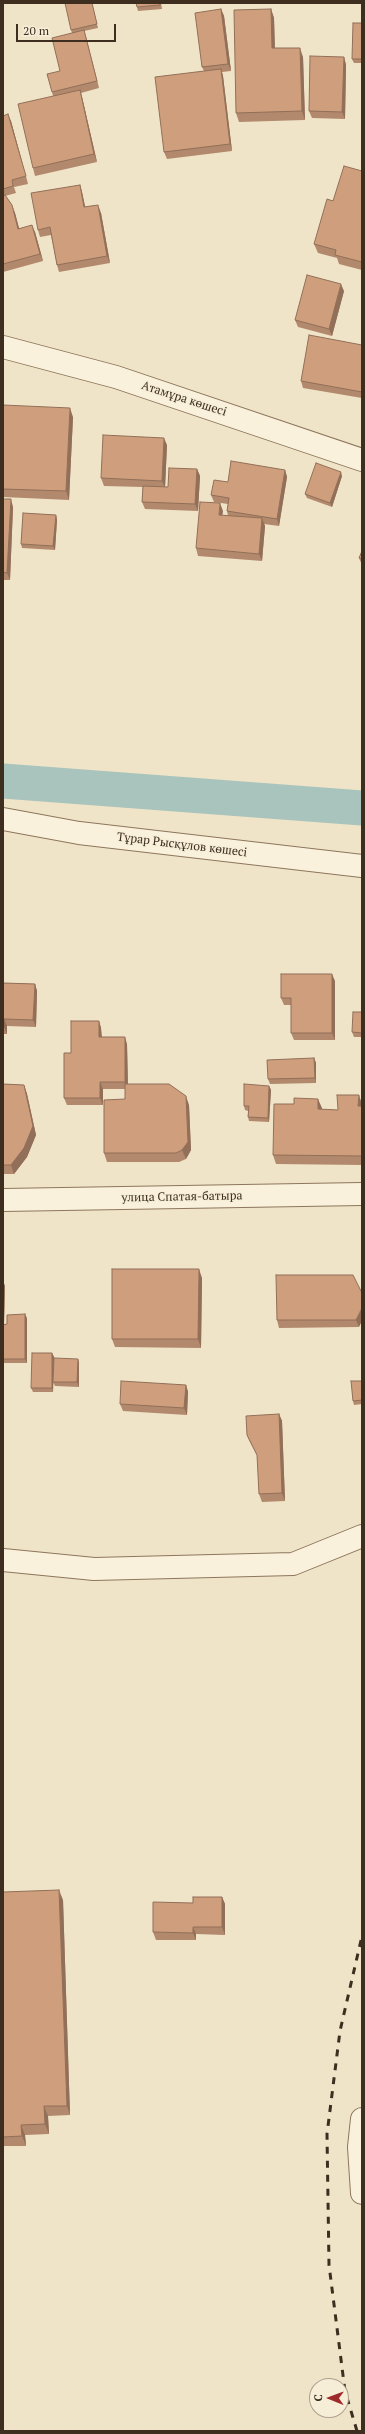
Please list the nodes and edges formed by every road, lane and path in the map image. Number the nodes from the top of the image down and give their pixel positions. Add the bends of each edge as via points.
1 (3, 347) edge
2 (362, 460) edge
3 (3, 819) edge
4 (362, 866) edge
5 (362, 1194) edge
6 (3, 1200) edge
7 (362, 1536) edge
8 (3, 1560) edge
9 (362, 2119) edge
10 (362, 2193) edge

1 - 2 street, Атамұра көшесі via 116,377
3 - 4 street, Тұрар Рысқұлов көшесі via 79,833
5 - 6 street, улица Спатая-батыра
7 - 8 street via 293,1564 94,1569
9 - 10 street via 359,2147

